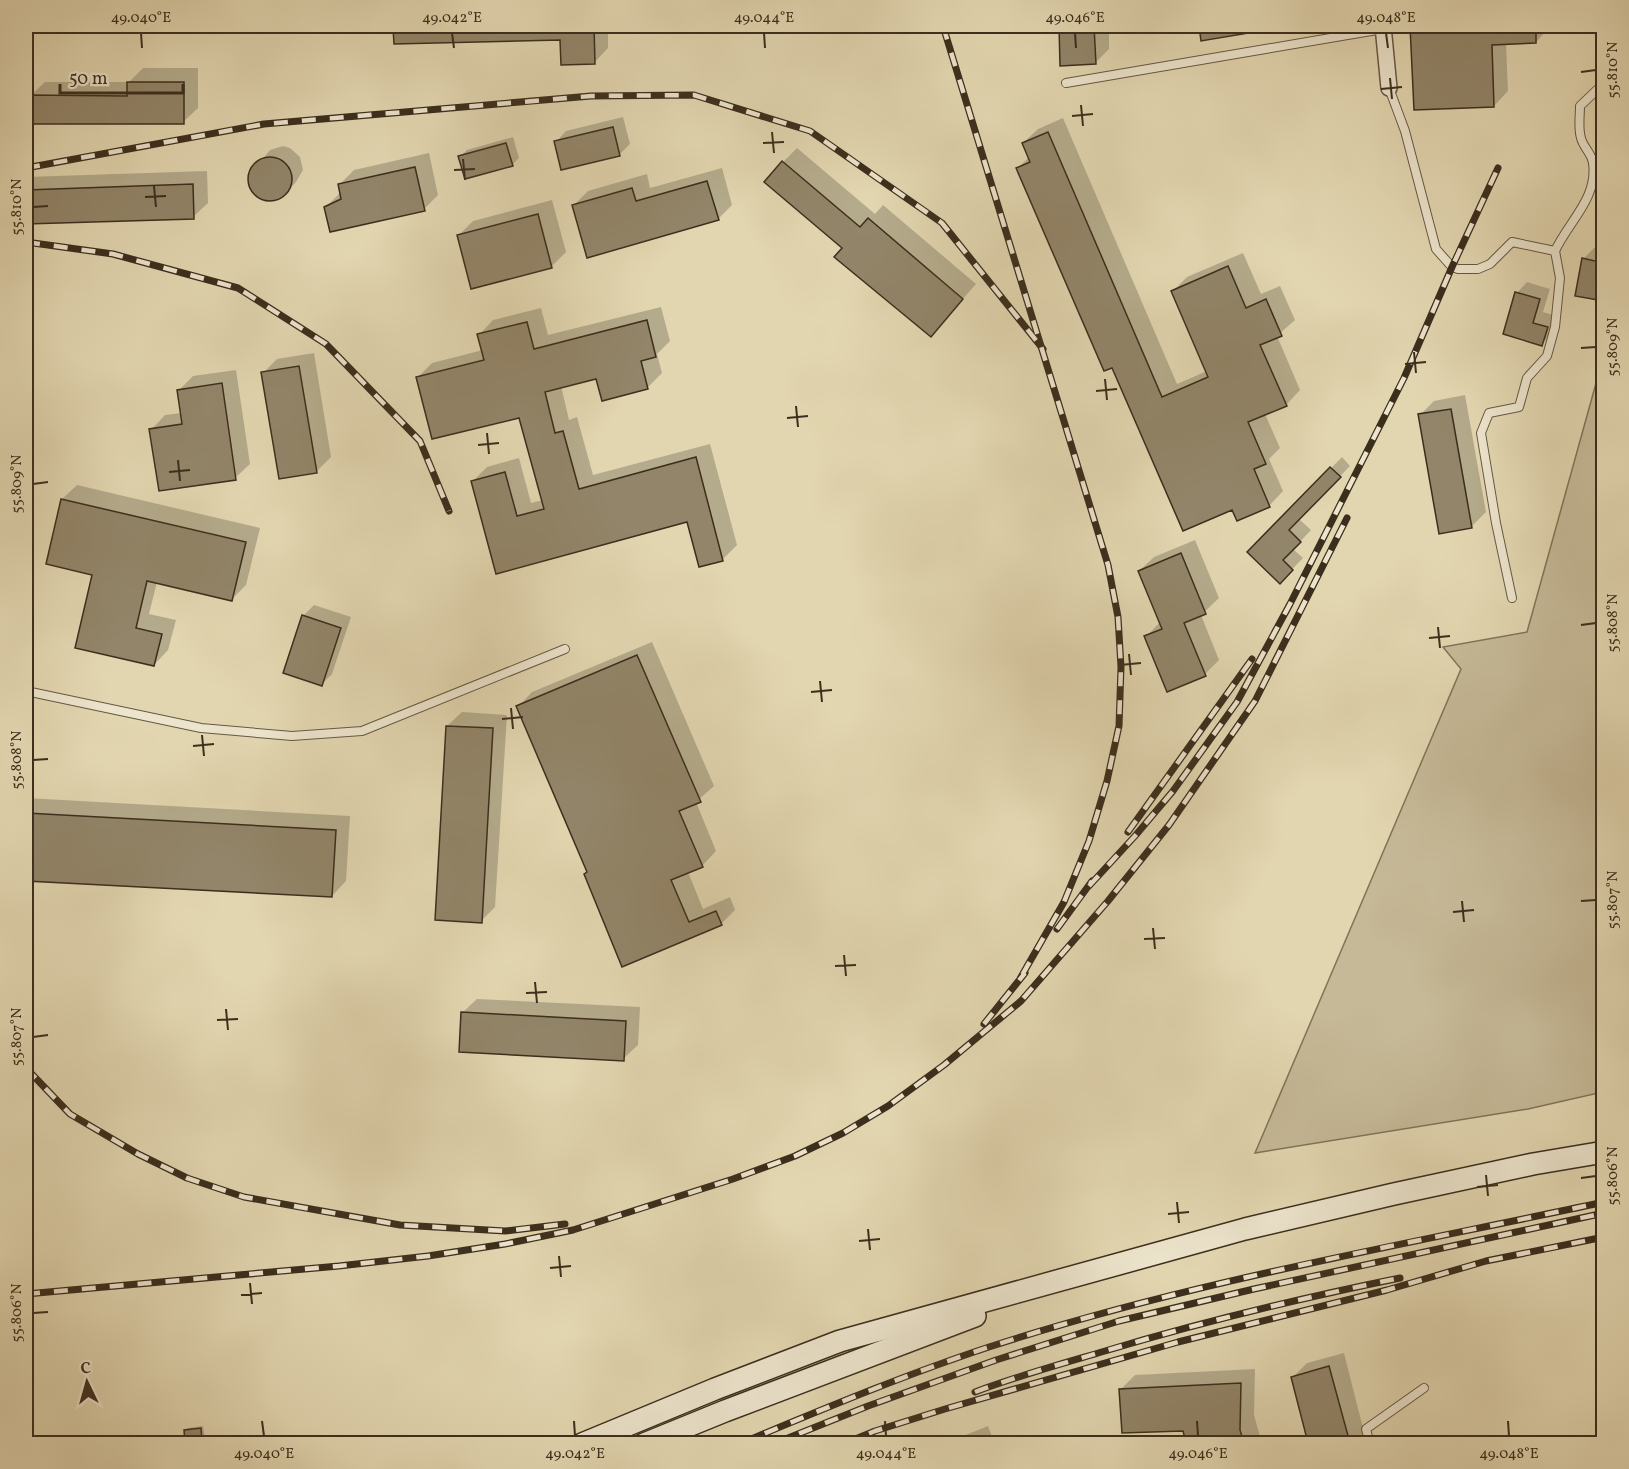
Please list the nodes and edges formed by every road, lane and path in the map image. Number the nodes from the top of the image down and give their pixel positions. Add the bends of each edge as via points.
1 (1383, 27) edge
2 (1066, 83) dead end
3 (1601, 86) dead end
4 (1389, 88) joint
5 (1555, 251) junction
6 (1512, 598) dead end
7 (565, 649) dead end
8 (26, 692) edge
9 (1604, 1152) edge
10 (1102, 1269) junction
11 (1424, 1388) dead end
12 (582, 1443) edge
13 (644, 1443) edge
14 (1370, 1443) edge

1 - 2 lane
1 - 4 street
3 - 5 lane via 1580,106 1580,138 1593,161 1593,187
4 - 5 lane via 1437,249 1452,267 1478,269 1490,264 1512,242
5 - 6 lane via 1560,278 1555,327 1547,356 1527,378 1519,407 1490,413 1481,433
7 - 8 lane via 362,731 292,736 201,728
9 - 10 main road via 1394,1194 1245,1229
10 - 12 main road via 840,1341
10 - 13 main road
11 - 14 lane via 1366,1429

